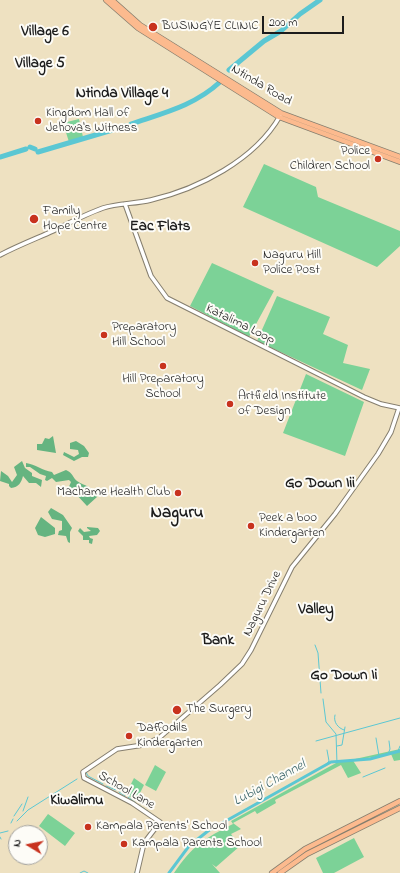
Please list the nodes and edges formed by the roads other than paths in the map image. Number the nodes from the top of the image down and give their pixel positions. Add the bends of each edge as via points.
1 (106, 0) edge
2 (112, 0) edge
3 (280, 115) junction
4 (400, 157) edge
5 (400, 162) edge
6 (125, 204) junction
7 (0, 255) edge
8 (399, 408) edge
9 (83, 775) joint
10 (400, 801) edge
11 (400, 808) edge
12 (342, 834) junction
13 (137, 873) edge
14 (272, 873) edge
15 (280, 873) edge

1 - 3 main road, Ntinda Road via 138,28
2 - 3 main road, Ntinda Road via 140,24
3 - 4 main road, Ntinda Road
3 - 5 main road, Ntinda Road
3 - 6 street via 268,134 225,170 174,194
6 - 7 street via 101,209
6 - 8 street, Katalima Loop via 151,276 166,298 364,397
8 - 9 street, Naguru Drive via 391,432 378,454 335,514 292,567 242,664 159,738 117,749 86,769
9 - 13 street, School Lane via 160,822 144,843
10 - 12 main road
11 - 12 main road
12 - 14 main road via 295,854
12 - 15 main road

